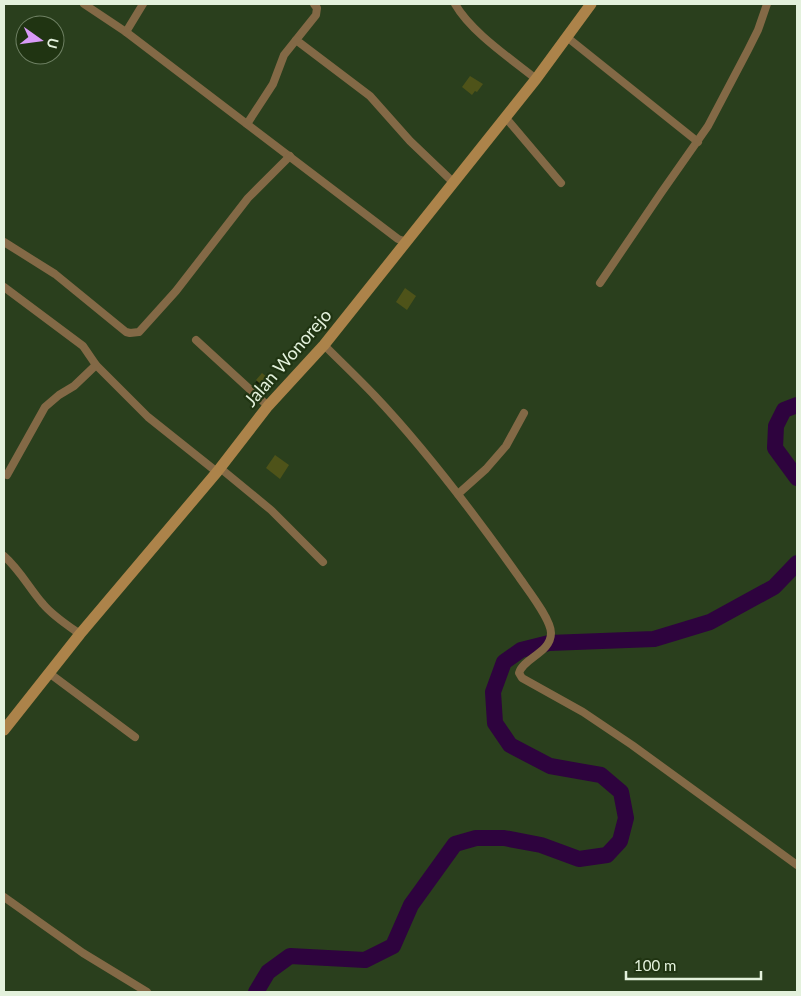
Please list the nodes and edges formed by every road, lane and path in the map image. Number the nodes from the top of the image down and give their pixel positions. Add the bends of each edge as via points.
1 (84, 4) edge
2 (142, 4) edge
3 (314, 4) edge
4 (455, 4) edge
5 (591, 4) edge
6 (767, 4) edge
7 (126, 32) junction
8 (568, 38) junction
9 (296, 40) junction
10 (536, 80) junction
11 (506, 118) junction
12 (247, 124) junction
13 (698, 142) junction
14 (290, 156) junction
15 (454, 183) junction
16 (561, 183) dead end
17 (4, 242) edge
18 (407, 242) junction
19 (600, 284) dead end
20 (4, 287) edge
21 (196, 340) dead end
22 (324, 345) junction
23 (96, 365) junction
24 (268, 406) junction
25 (524, 414) dead end
26 (219, 470) junction
27 (7, 475) dead end
28 (458, 494) junction
29 (4, 556) edge
30 (323, 562) dead end
31 (80, 634) junction
32 (49, 673) junction
33 (4, 730) edge
34 (135, 736) dead end
35 (797, 865) edge
36 (4, 897) edge
37 (147, 992) edge

1 - 7 street
2 - 7 street
3 - 9 street via 316,15
4 - 10 street via 478,31
5 - 8 street, Jalan Wonorejo
6 - 13 street via 758,30
7 - 12 street
8 - 10 street, Jalan Wonorejo
8 - 13 street
9 - 12 street via 284,55 273,84
9 - 15 street via 370,96
10 - 11 street, Jalan Wonorejo
11 - 15 street, Jalan Wonorejo
11 - 16 street
12 - 14 street
13 - 19 street
14 - 17 street via 248,198 176,291 139,332 126,332 55,274
14 - 18 street via 398,239
15 - 18 street, Jalan Wonorejo
18 - 22 street, Jalan Wonorejo
20 - 23 street via 84,346
21 - 24 street
22 - 24 street, Jalan Wonorejo
22 - 28 street via 376,397
23 - 26 street via 148,417
23 - 27 street via 74,386 45,406
24 - 26 street, Jalan Wonorejo
25 - 28 street via 506,446
26 - 30 street via 271,510
26 - 31 street, Jalan Wonorejo
28 - 35 street via 538,604 550,626 550,639 541,653 521,668 522,678 583,712 632,745
29 - 31 street via 43,604
31 - 32 street, Jalan Wonorejo
32 - 33 street, Jalan Wonorejo
32 - 34 street
36 - 37 street via 83,953

